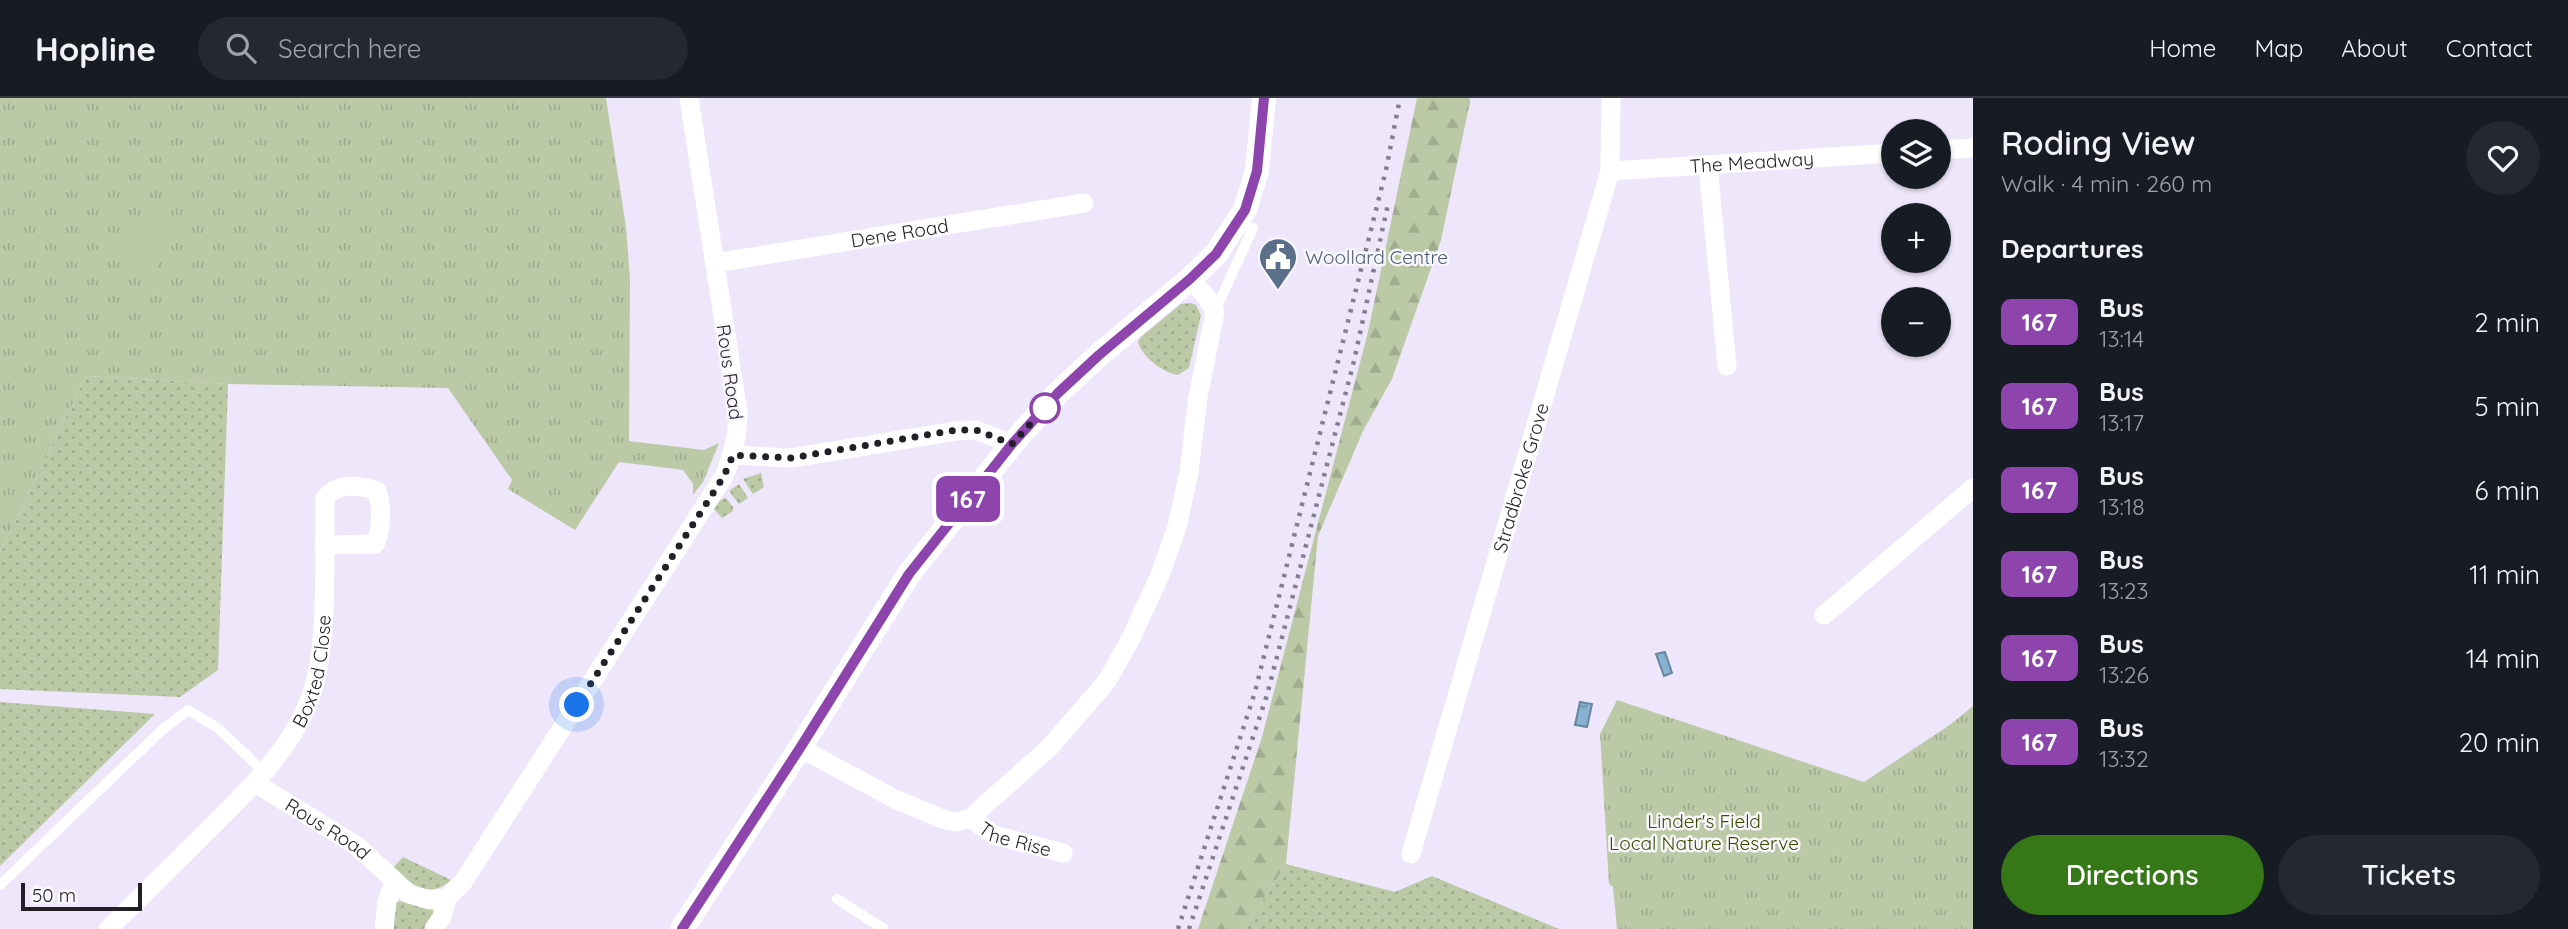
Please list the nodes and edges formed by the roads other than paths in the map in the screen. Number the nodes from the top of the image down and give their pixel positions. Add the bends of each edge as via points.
1 (689, 98) edge
2 (1264, 98) edge
3 (1611, 98) edge
4 (1973, 148) edge
5 (1951, 149) edge
6 (1881, 154) edge
7 (1708, 164) junction
8 (1610, 171) junction
9 (1084, 203) dead end
10 (1253, 228) dead end
11 (715, 263) junction
12 (1190, 279) junction
13 (1215, 312) junction
14 (1727, 366) dead end
15 (1012, 444) junction
16 (733, 455) junction
17 (1973, 488) edge
18 (324, 545) dead end
19 (1824, 615) dead end
20 (800, 748) junction
21 (260, 777) junction
22 (970, 818) junction
23 (1063, 853) dead end
24 (1411, 854) dead end
25 (394, 881) junction
26 (0, 885) edge
27 (447, 898) junction
28 (837, 899) dead end
29 (108, 929) edge
30 (384, 929) edge
31 (434, 929) edge
32 (682, 929) edge
33 (884, 929) edge

1 - 11 street, Rous Road
2 - 12 street via 1257,171 1245,210 1216,254
3 - 8 street, Stradbroke Grove
4 - 5 street
6 - 7 street, The Meadway
7 - 8 street, The Meadway
7 - 14 street
8 - 24 street, Stradbroke Grove
9 - 11 street, Dene Road
10 - 13 lane
11 - 16 street, Rous Road via 738,412
12 - 13 street
12 - 15 street via 1058,393
13 - 22 street via 1177,527 1131,638 1107,681 1048,749
15 - 16 street via 976,430 956,430 791,458
15 - 20 street via 909,574
16 - 27 street, Rous Road via 724,476 463,882
17 - 19 street
18 - 21 street, Boxted Close via 321,638 311,695 295,728
20 - 22 street via 933,815 957,822
20 - 32 street
21 - 25 street, Rous Road via 357,846
21 - 26 lane via 218,728 188,710
21 - 29 street, Boxted Close
22 - 23 street, The Rise via 994,835
25 - 27 street, Rous Road via 410,894 429,900
25 - 30 street
27 - 31 street, Rous Road
28 - 33 lane

